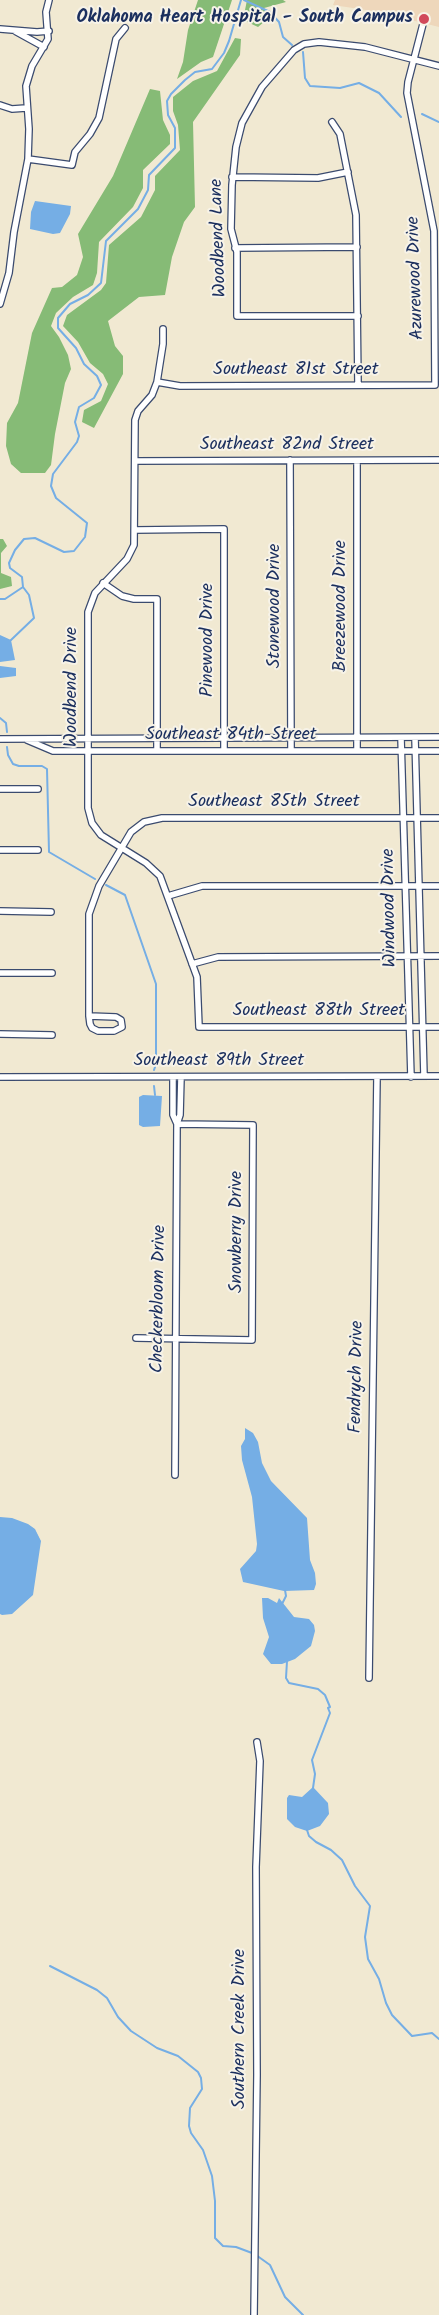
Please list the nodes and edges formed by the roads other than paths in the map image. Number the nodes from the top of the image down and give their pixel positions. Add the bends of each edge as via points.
1 (49, 0) edge
2 (423, 24) dead end
3 (125, 28) dead end
4 (0, 30) edge
5 (15, 31) junction
6 (49, 31) junction
7 (34, 32) junction
8 (32, 39) junction
9 (44, 47) junction
10 (414, 59) junction
11 (439, 66) edge
12 (0, 106) edge
13 (26, 108) junction
14 (332, 122) dead end
15 (28, 159) junction
16 (348, 172) junction
17 (232, 177) junction
18 (357, 246) junction
19 (236, 248) junction
20 (0, 304) edge
21 (358, 316) junction
22 (437, 316) edge
23 (163, 329) dead end
24 (157, 382) junction
25 (358, 385) junction
26 (435, 385) joint
27 (290, 460) junction
28 (439, 460) edge
29 (135, 461) junction
30 (357, 461) junction
31 (135, 530) junction
32 (103, 583) junction
33 (224, 737) junction
34 (357, 737) junction
35 (88, 738) junction
36 (157, 738) junction
37 (291, 738) junction
38 (402, 738) junction
39 (415, 738) junction
40 (439, 738) edge
41 (0, 739) edge
42 (25, 739) junction
43 (89, 751) junction
44 (158, 751) junction
45 (224, 751) junction
46 (291, 751) junction
47 (357, 751) junction
48 (402, 751) junction
49 (415, 751) junction
50 (439, 751) edge
51 (0, 789) edge
52 (38, 790) dead end
53 (404, 818) junction
54 (417, 818) junction
55 (439, 818) edge
56 (121, 848) junction
57 (0, 850) edge
58 (38, 850) dead end
59 (405, 886) junction
60 (419, 886) junction
61 (439, 886) edge
62 (168, 896) junction
63 (0, 911) edge
64 (51, 912) dead end
65 (407, 956) junction
66 (421, 956) junction
67 (439, 956) edge
68 (192, 964) junction
69 (0, 972) edge
70 (52, 973) dead end
71 (89, 1016) junction
72 (199, 1026) joint
73 (409, 1026) junction
74 (423, 1027) junction
75 (439, 1027) edge
76 (0, 1034) edge
77 (52, 1035) dead end
78 (424, 1076) junction
79 (439, 1076) edge
80 (0, 1077) edge
81 (173, 1077) junction
82 (181, 1077) junction
83 (376, 1077) junction
84 (411, 1077) junction
85 (177, 1124) junction
86 (136, 1338) dead end
87 (174, 1339) junction
88 (175, 1475) dead end
89 (369, 1678) dead end
90 (257, 1742) dead end
91 (254, 2315) edge

1 - 6 street via 46,12
2 - 10 street, Azurewood Drive
3 - 15 street via 116,39 99,118 75,152 72,165
4 - 5 street
5 - 7 street
5 - 8 street
6 - 7 street
6 - 9 street
7 - 8 street
8 - 9 street
9 - 13 street via 27,80
10 - 11 street, Woodbend Lane
10 - 17 street, Woodbend Lane via 365,47 319,42 304,44 288,56 262,86 246,113 236,147
10 - 22 street, Azurewood Drive via 407,93 434,232
12 - 13 street
13 - 15 street
14 - 16 street via 340,134
15 - 20 street via 9,273
16 - 17 street via 318,178
16 - 18 street via 356,215
17 - 19 street, Woodbend Lane via 231,229
18 - 19 street
18 - 21 street
19 - 21 street, Woodbend Lane via 237,316
21 - 25 street
22 - 26 street, Azurewood Drive
23 - 24 street, Woodbend Drive
24 - 25 street, Southeast 81st Street via 180,386
24 - 29 street, Woodbend Drive via 152,395 136,415
25 - 26 street, Southeast 81st Street
27 - 29 street, Southeast 82nd Street
27 - 30 street, Southeast 82nd Street
27 - 37 street, Stonewood Drive
28 - 30 street, Southeast 82nd Street
29 - 31 street, Woodbend Drive
30 - 34 street, Breezewood Drive
31 - 32 street, Woodbend Drive via 130,555
31 - 33 street, Pinewood Drive via 224,529
32 - 35 street, Woodbend Drive via 92,598 88,612
32 - 36 street via 122,596 157,598
33 - 36 street, Southeast 84th Street
33 - 37 street, Southeast 84th Street
33 - 45 street, Pinewood Drive
34 - 37 street, Southeast 84th Street
34 - 38 street, Southeast 84th Street
34 - 47 street, Breezewood Drive
35 - 36 street, Southeast 84th Street
35 - 42 street, Southeast 84th Street
35 - 43 street, Woodbend Drive
36 - 44 street
37 - 46 street, Stonewood Drive
38 - 39 street, Southeast 84th Street
38 - 48 street, Windwood Drive
39 - 40 street, Southeast 84th Street
39 - 49 street, Windwood Drive
41 - 42 street, Southeast 84th Street
42 - 43 street, Southeast 84th Street via 52,751
43 - 44 street, Southeast 84th Street
43 - 56 street, Woodbend Drive via 90,819 101,835
44 - 45 street, Southeast 84th Street
45 - 46 street, Southeast 84th Street
46 - 47 street, Southeast 84th Street
47 - 48 street, Southeast 84th Street
48 - 49 street, Southeast 84th Street
48 - 53 street, Windwood Drive
49 - 50 street, Southeast 84th Street
49 - 54 street, Windwood Drive
51 - 52 street
53 - 54 street, Southeast 85th Street
53 - 56 street, Southeast 85th Street via 157,818 135,828
53 - 59 street, Windwood Drive
54 - 55 street, Southeast 85th Street
54 - 60 street, Windwood Drive
56 - 62 street, Woodbend Drive via 157,872
56 - 71 street, Southeast 85th Street via 90,907
57 - 58 street
59 - 60 street
59 - 62 street via 202,886
59 - 65 street, Windwood Drive
60 - 61 street
60 - 66 street, Windwood Drive
62 - 68 street, Woodbend Drive
63 - 64 street
65 - 66 street
65 - 68 street via 218,957
65 - 73 street, Windwood Drive
66 - 67 street
66 - 74 street, Windwood Drive
68 - 72 street, Woodbend Drive via 199,986
69 - 70 street
71 - 71 street via 94,1030 114,1031 122,1026 119,1018
72 - 73 street, Southeast 88th Street
73 - 74 street, Southeast 88th Street
73 - 84 street, Windwood Drive
74 - 75 street, Southeast 88th Street
74 - 78 street, Windwood Drive
76 - 77 street
78 - 79 street, Southeast 89th Street
78 - 84 street, Southeast 89th Street
80 - 81 street, Southeast 89th Street
81 - 82 street, Southeast 89th Street
81 - 85 street, Checkerbloom Drive via 173,1115
82 - 83 street, Southeast 89th Street
82 - 85 street, Checkerbloom Drive
83 - 84 street, Southeast 89th Street
83 - 89 street, Fendrych Drive
85 - 87 street, Checkerbloom Drive
85 - 87 street, Snowberry Drive via 254,1125 252,1340
86 - 87 street
87 - 88 street, Checkerbloom Drive
90 - 91 street, Southern Creek Drive via 260,1761 256,1867

